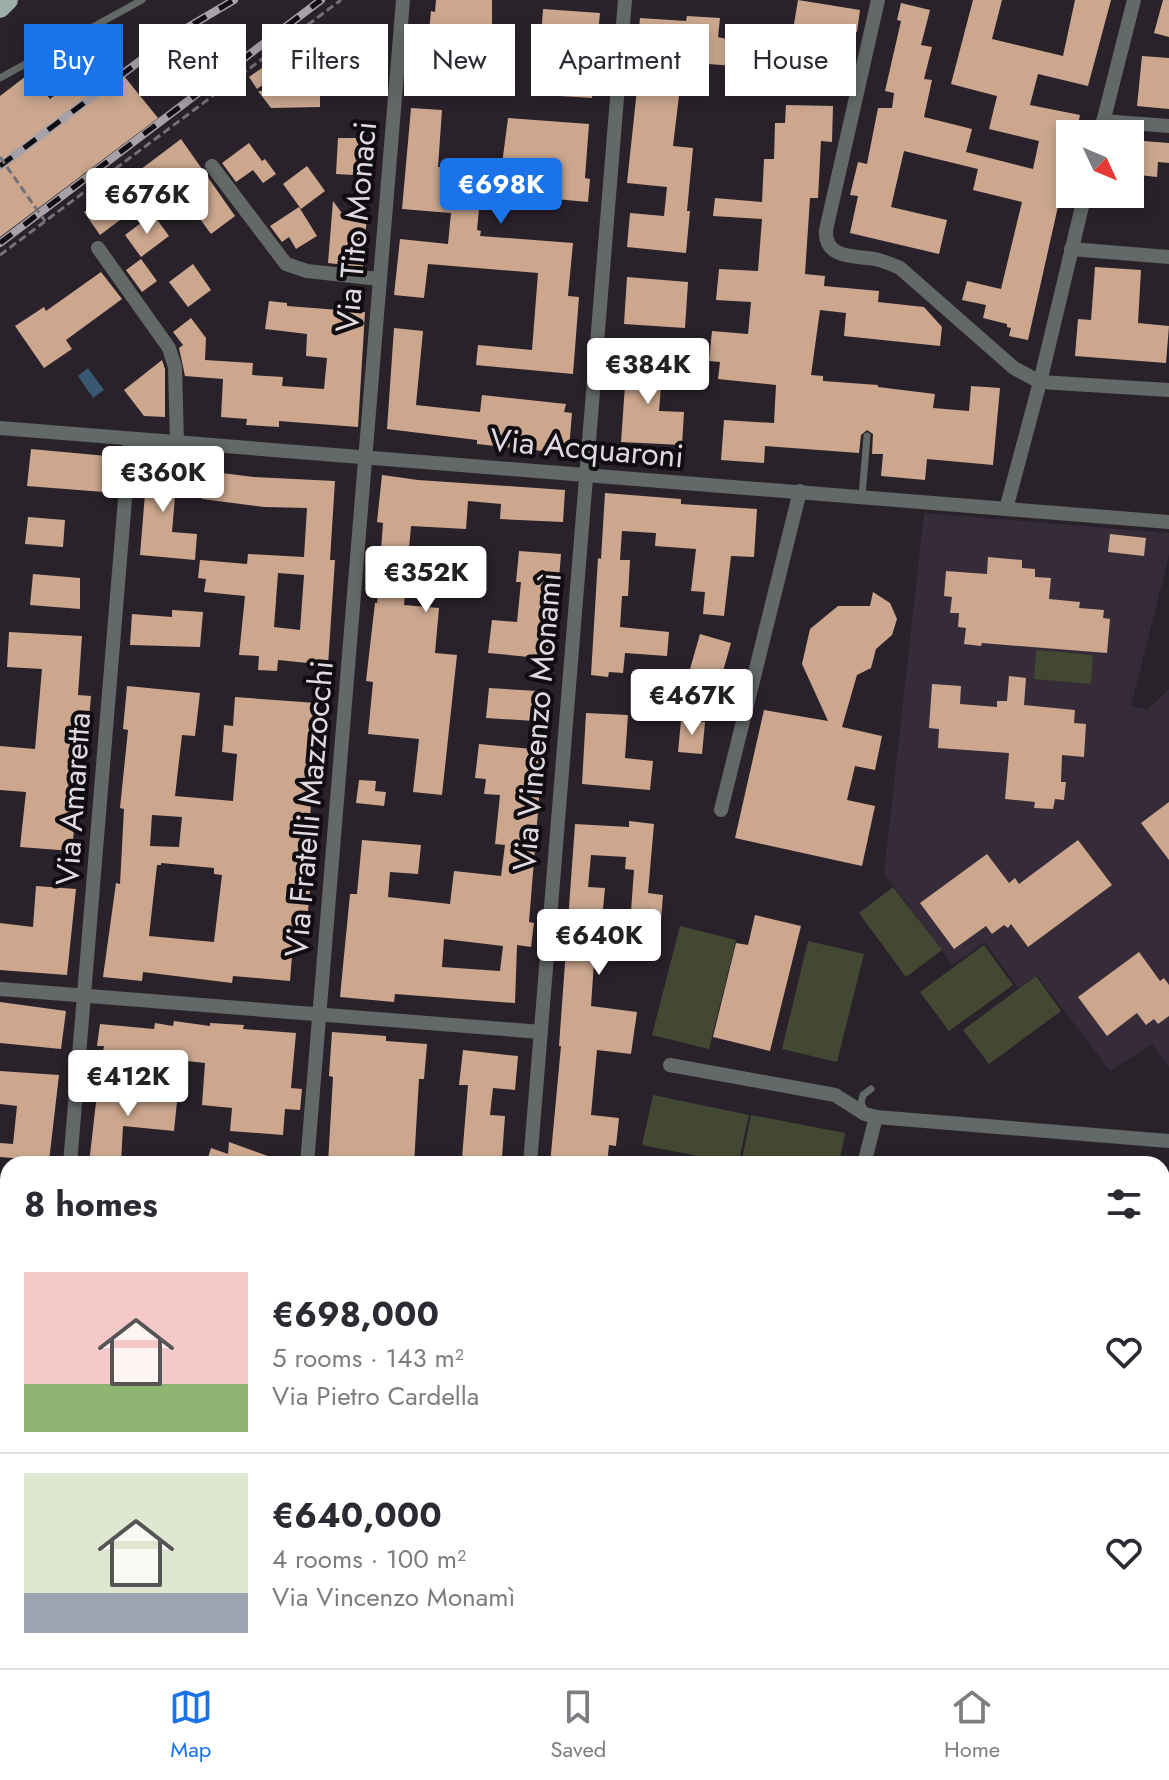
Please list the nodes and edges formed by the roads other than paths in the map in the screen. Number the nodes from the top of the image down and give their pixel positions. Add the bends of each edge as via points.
1 (8, 0) edge
2 (142, 0) edge
3 (403, 0) edge
4 (625, 0) edge
5 (878, 0) edge
6 (1134, 0) edge
7 (0, 8) edge
8 (0, 78) edge
9 (1103, 120) edge
10 (1169, 126) edge
11 (1144, 127) edge
12 (212, 166) dead end
13 (1081, 208) edge
14 (98, 248) dead end
15 (1071, 249) junction
16 (1169, 257) edge
17 (379, 279) junction
18 (1040, 382) junction
19 (1169, 390) edge
20 (0, 428) edge
21 (867, 436) dead end
22 (130, 439) junction
23 (177, 442) junction
24 (365, 459) junction
25 (585, 476) junction
26 (800, 491) junction
27 (862, 496) junction
28 (1006, 509) junction
29 (1169, 522) edge
30 (721, 810) dead end
31 (0, 989) edge
32 (86, 997) junction
33 (321, 1013) junction
34 (541, 1032) junction
35 (670, 1065) dead end
36 (871, 1089) dead end
37 (871, 1115) junction
38 (1169, 1141) edge
39 (71, 1156) edge
40 (308, 1156) edge
41 (531, 1156) edge
42 (865, 1156) edge

1 - 7 main road
2 - 8 lane
3 - 17 street, Via Tito Monaci
4 - 25 street, Via Vincenzo Monamì
5 - 18 street via 826,239 840,255 900,268 1014,368
6 - 9 street
10 - 11 street
12 - 17 street via 286,264
13 - 15 street
14 - 23 street via 169,348 175,367
15 - 16 street
15 - 18 street
17 - 24 street, Via Tito Monaci
18 - 19 street
18 - 28 street
20 - 22 street, Via Acquaroni
21 - 27 lane
22 - 23 street, Via Acquaroni
22 - 32 street, Via Amaretta
23 - 24 street, Via Acquaroni
24 - 25 street, Via Acquaroni
24 - 33 street, Via Fratelli Mazzocchi
25 - 26 street, Via Acquaroni
25 - 34 street, Via Vincenzo Monamì
26 - 27 street, Via Acquaroni
26 - 30 street
27 - 28 street, Via Acquaroni
28 - 29 street, Via Acquaroni
31 - 32 street
32 - 33 street
32 - 39 street, Via Amaretta
33 - 34 street
33 - 40 street, Via Fratelli Mazzocchi
34 - 41 street, Via Vincenzo Monamì
35 - 37 street via 835,1095
36 - 37 lane via 861,1103
37 - 38 street
37 - 42 street

